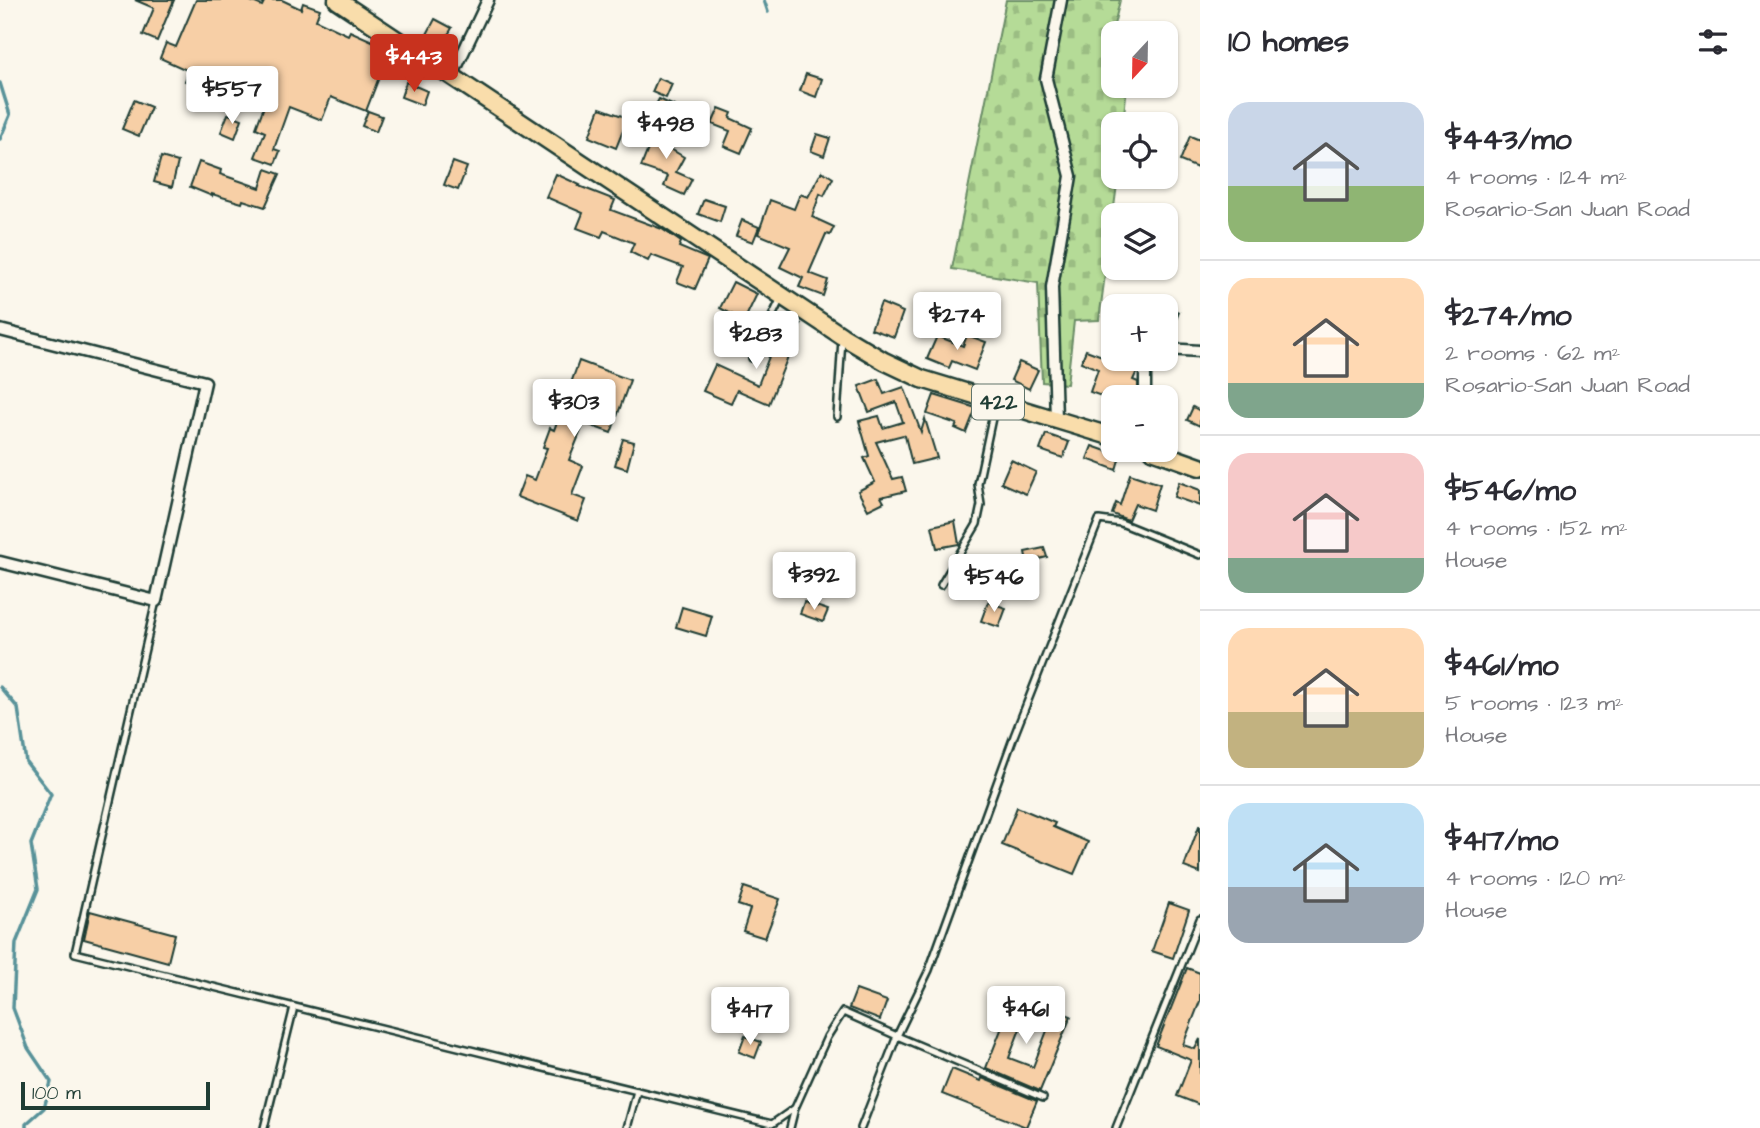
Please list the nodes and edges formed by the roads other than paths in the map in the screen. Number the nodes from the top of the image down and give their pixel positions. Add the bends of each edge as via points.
1 (337, 0) edge
2 (488, 0) edge
3 (1061, 0) edge
4 (452, 76) junction
5 (783, 295) junction
6 (0, 330) edge
7 (842, 336) junction
8 (1178, 350) edge
9 (1200, 351) edge
10 (752, 358) dead end
11 (996, 401) junction
12 (837, 417) dead end
13 (1056, 419) junction
14 (1101, 434) edge
15 (1178, 459) edge
16 (1200, 467) edge
17 (1200, 555) edge
18 (0, 562) edge
19 (941, 585) dead end
20 (156, 601) junction
21 (1200, 919) edge
22 (294, 1007) junction
23 (897, 1036) junction
24 (637, 1091) junction
25 (1043, 1098) dead end
26 (795, 1108) junction
27 (775, 1126) edge
28 (264, 1128) edge
29 (627, 1128) edge
30 (790, 1128) edge
31 (861, 1128) edge
32 (1116, 1128) edge

1 - 4 main road, 422
2 - 4 street
3 - 13 street via 1046,79 1071,176 1052,287
4 - 5 main road, 422
5 - 7 main road, 422
5 - 10 lane
6 - 20 street via 205,382
7 - 11 main road, 422 via 922,379
7 - 12 lane
8 - 9 street
11 - 13 main road, 422
11 - 19 lane via 978,484 981,505 977,524
13 - 14 main road, 422
15 - 16 main road
17 - 23 lane via 1121,523 1099,520 929,970
18 - 20 street
20 - 22 lane via 75,953
21 - 32 lane
22 - 24 lane
22 - 28 lane
23 - 25 lane
23 - 26 lane via 844,1012 827,1037
23 - 31 lane
24 - 27 lane
24 - 29 lane
26 - 27 lane
26 - 30 lane

